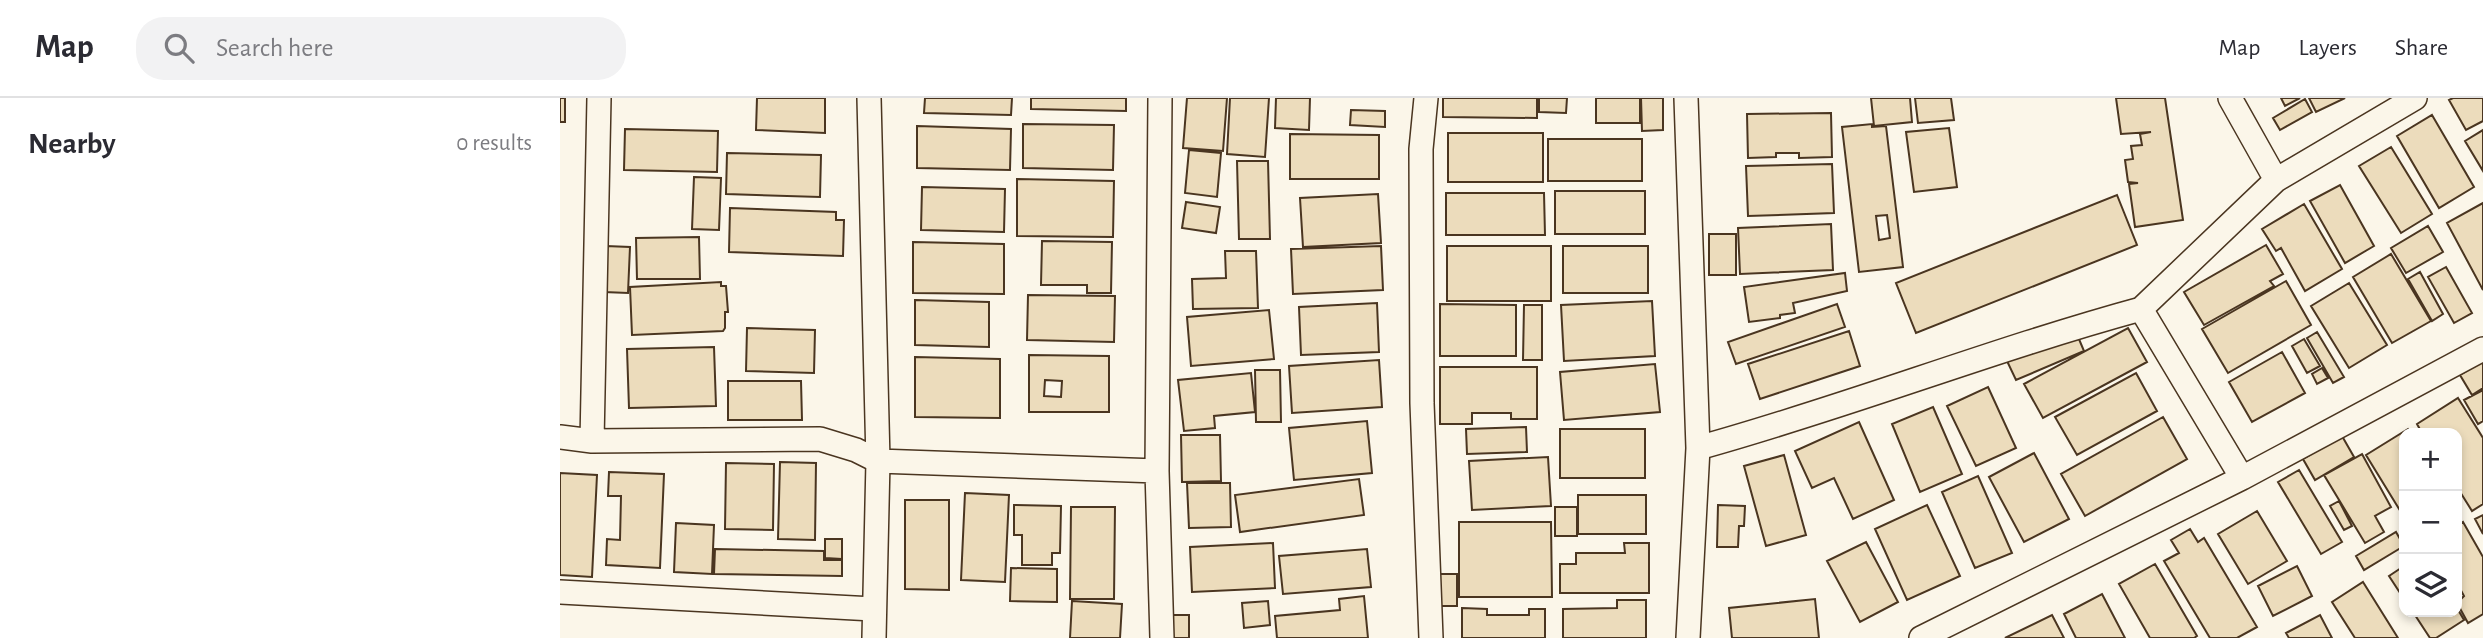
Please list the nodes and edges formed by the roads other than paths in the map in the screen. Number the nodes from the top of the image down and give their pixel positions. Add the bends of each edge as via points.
1 (598, 98) edge
2 (869, 98) edge
3 (1160, 98) edge
4 (1426, 98) edge
5 (1686, 98) edge
6 (2230, 98) edge
7 (2415, 98) edge
8 (2276, 180) junction
9 (2141, 309) junction
10 (2483, 349) edge
11 (560, 437) edge
12 (592, 440) junction
13 (1698, 447) junction
14 (877, 461) junction
15 (1157, 471) junction
16 (2242, 478) junction
17 (560, 592) edge
18 (873, 609) junction
19 (874, 638) edge
20 (1163, 638) edge
21 (1431, 638) edge
22 (1688, 638) edge
23 (1921, 638) edge

1 - 12 street
2 - 14 street
3 - 15 street
4 - 21 street via 1421,149 1422,403
5 - 13 street
6 - 8 street
7 - 8 street
8 - 9 street
9 - 13 street
9 - 16 street
10 - 16 street
11 - 12 street
12 - 14 street via 820,439
13 - 22 street
14 - 15 street
14 - 18 street
15 - 20 street
16 - 23 street
17 - 18 street
18 - 19 street

